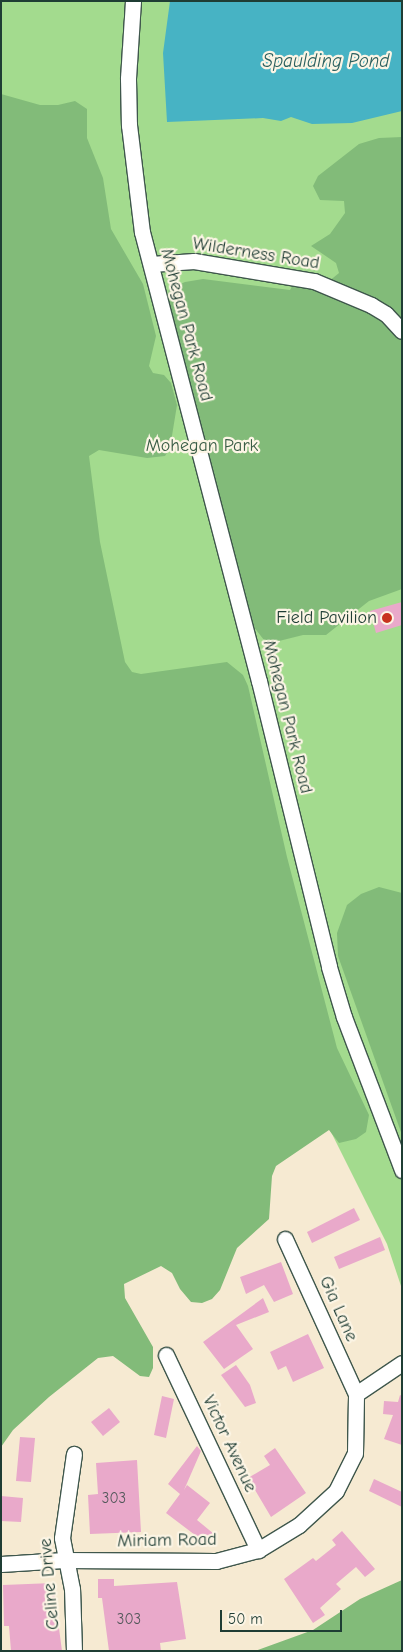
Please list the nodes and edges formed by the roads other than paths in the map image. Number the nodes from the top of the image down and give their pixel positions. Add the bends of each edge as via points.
1 (133, 1) edge
2 (151, 264) junction
3 (402, 331) edge
4 (402, 1170) edge
5 (285, 1239) dead end
6 (166, 1355) dead end
7 (402, 1363) edge
8 (356, 1394) junction
9 (74, 1454) dead end
10 (258, 1550) junction
11 (64, 1560) junction
12 (1, 1564) edge
13 (74, 1651) edge

1 - 2 street, Mohegan Park Road via 128,79 132,164 142,232
2 - 3 street, Wilderness Road via 194,261 314,281 371,305 386,314
2 - 4 street, Mohegan Park Road via 337,996
5 - 8 street, Gia Lane
6 - 10 street, Victor Avenue
7 - 8 street
8 - 10 street, Miriam Road via 355,1453 336,1491 299,1526
9 - 11 street, Celine Drive via 62,1538
10 - 11 street, Miriam Road via 216,1561
11 - 12 street, Miriam Road
11 - 13 street, Celine Drive via 72,1589

